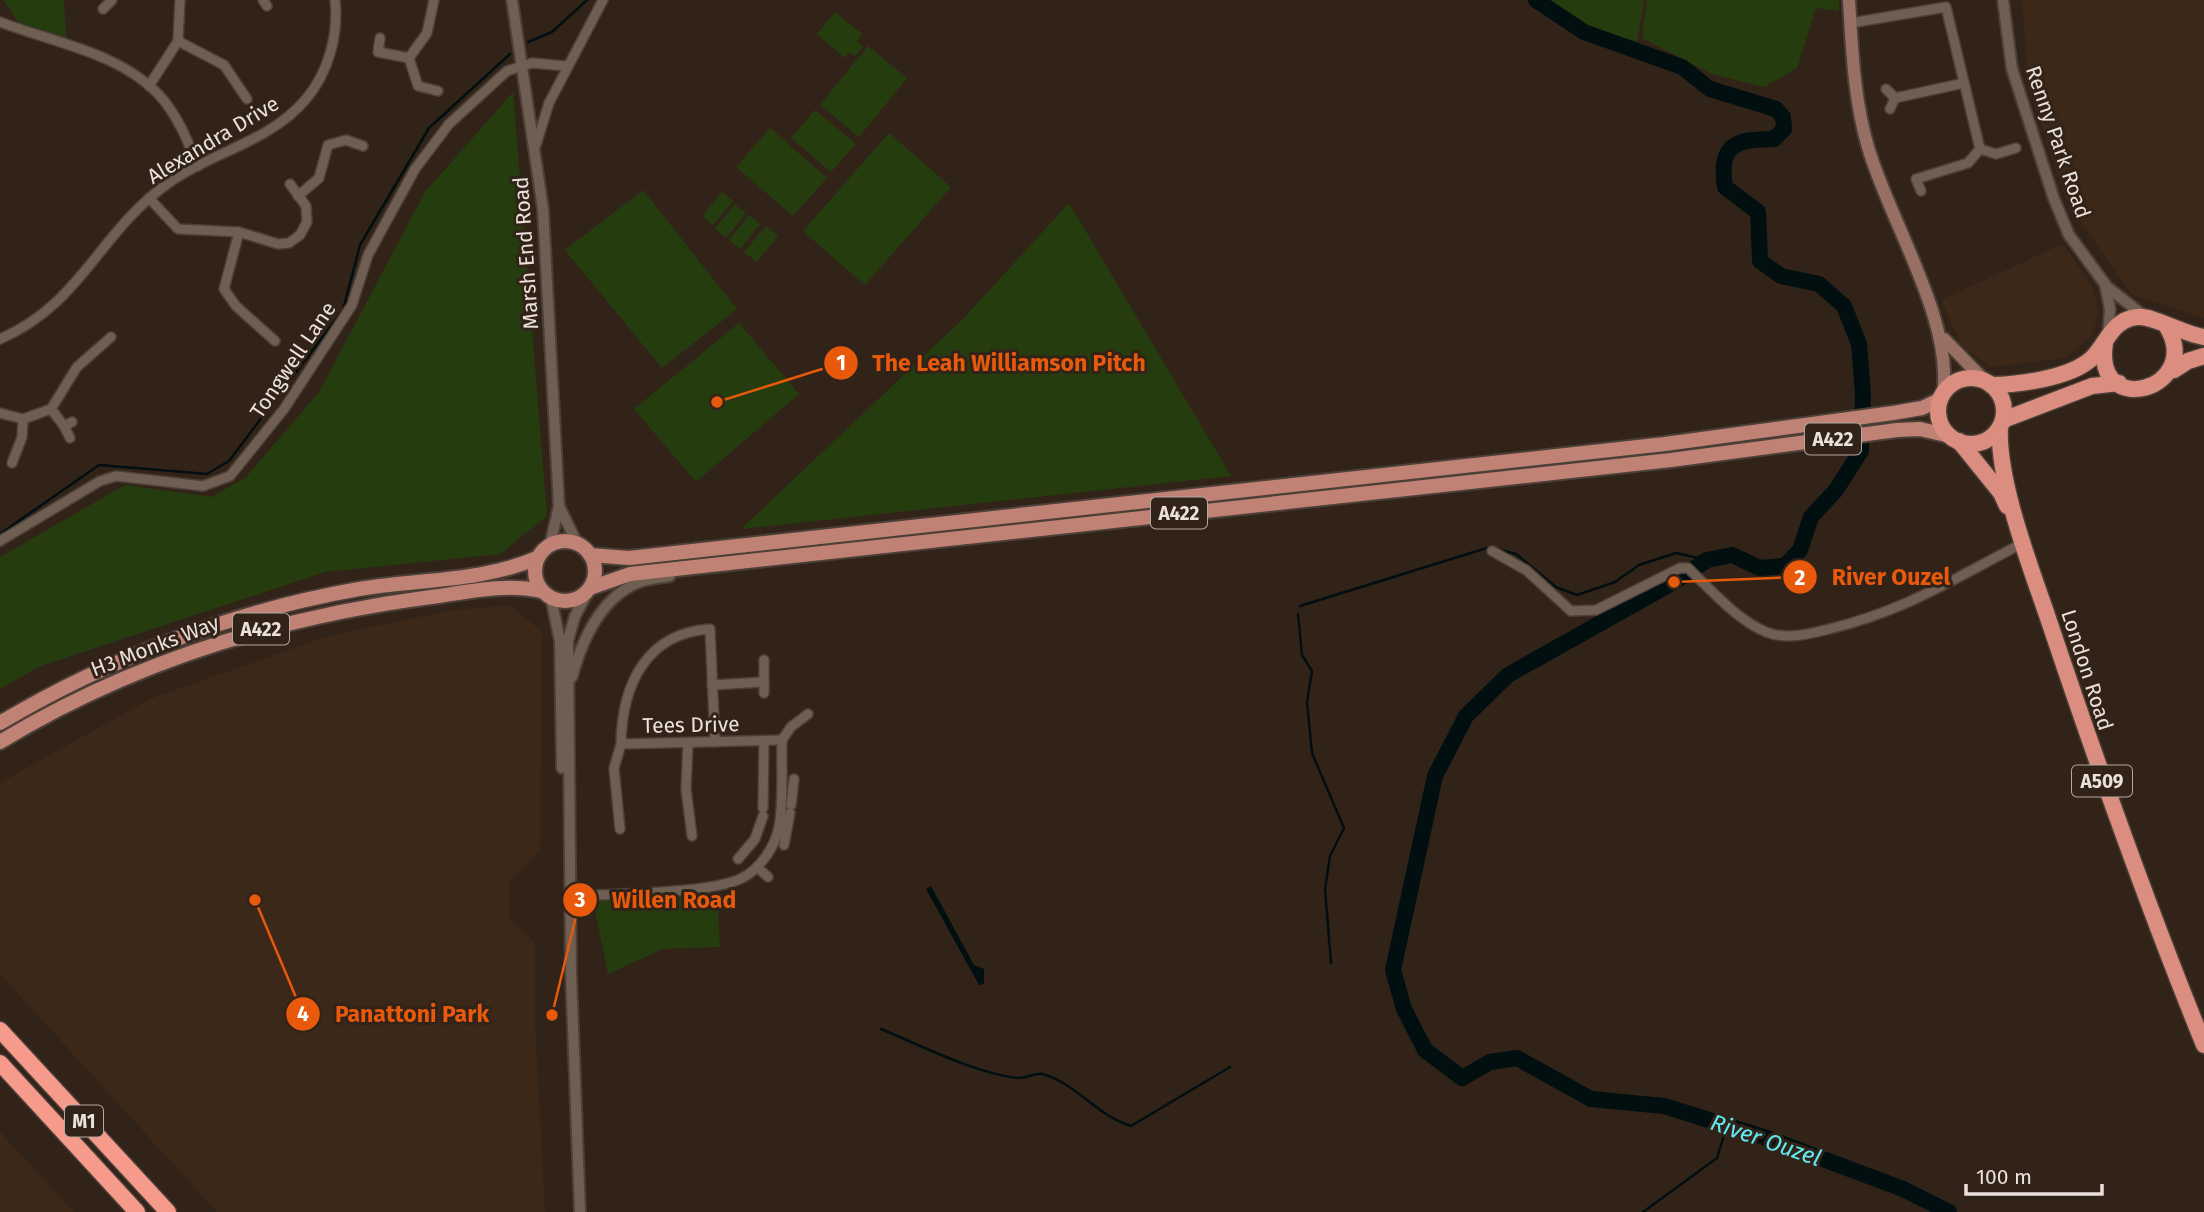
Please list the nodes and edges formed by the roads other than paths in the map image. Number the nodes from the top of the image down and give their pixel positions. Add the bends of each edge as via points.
1 (112, 0) edge
2 (334, 0) edge
3 (435, 0) edge
4 (512, 0) edge
5 (603, 0) edge
6 (1849, 0) edge
7 (2003, 0) edge
8 (183, 1) edge
9 (1945, 3) edge
10 (103, 9) dead end
11 (0, 22) edge
12 (1851, 23) junction
13 (380, 37) dead end
14 (178, 41) junction
15 (409, 58) junction
16 (524, 64) junction
17 (566, 66) junction
18 (1964, 83) junction
19 (149, 86) junction
20 (1886, 89) dead end
21 (438, 91) dead end
22 (1895, 98) junction
23 (247, 99) dead end
24 (1890, 110) dead end
25 (536, 145) junction
26 (363, 146) dead end
27 (2017, 148) dead end
28 (1980, 149) junction
29 (198, 166) junction
30 (290, 184) dead end
31 (1921, 191) dead end
32 (298, 196) junction
33 (149, 198) junction
34 (239, 232) junction
35 (2105, 284) junction
36 (2144, 316) junction
37 (2167, 327) junction
38 (1940, 333) junction
39 (111, 337) dead end
40 (2204, 337) edge
41 (0, 339) edge
42 (2106, 340) junction
43 (275, 341) dead end
44 (2204, 356) edge
45 (2174, 370) junction
46 (1988, 383) junction
47 (2119, 383) junction
48 (1942, 396) junction
49 (51, 409) junction
50 (0, 413) edge
51 (23, 419) junction
52 (2001, 424) junction
53 (70, 438) dead end
54 (1955, 439) junction
55 (12, 463) dead end
56 (559, 506) junction
57 (0, 541) edge
58 (577, 543) junction
59 (2023, 543) junction
60 (550, 545) junction
61 (1492, 551) dead end
62 (590, 555) junction
63 (537, 558) junction
64 (711, 565) junction
65 (590, 588) junction
66 (546, 595) junction
67 (764, 660) dead end
68 (764, 682) junction
69 (712, 685) junction
70 (569, 690) junction
71 (764, 693) dead end
72 (808, 714) dead end
73 (0, 723) edge
74 (782, 740) junction
75 (764, 741) junction
76 (0, 742) edge
77 (715, 742) junction
78 (688, 743) junction
79 (621, 744) junction
80 (794, 779) dead end
81 (780, 793) junction
82 (792, 793) junction
83 (783, 828) junction
84 (620, 829) dead end
85 (692, 836) dead end
86 (752, 843) junction
87 (784, 845) dead end
88 (766, 854) junction
89 (738, 859) dead end
90 (757, 867) junction
91 (768, 877) dead end
92 (570, 895) junction
93 (0, 1030) edge
94 (2204, 1045) edge
95 (0, 1063) edge
96 (137, 1212) edge
97 (168, 1212) edge
98 (574, 1212) edge
99 (580, 1212) edge

1 - 10 street
2 - 29 street, Alexandra Drive via 334,41 320,81 306,99 261,135
3 - 15 street via 427,33
4 - 16 street, Marsh End Road
5 - 17 street
6 - 12 main road
7 - 35 street, Renny Park Road via 2012,69 2054,199 2069,236
8 - 14 street
9 - 12 street
9 - 18 street
11 - 19 street via 93,54
12 - 38 main road via 1855,82 1867,146
13 - 15 street via 378,51
14 - 19 street
14 - 23 street via 224,65
15 - 21 street via 418,86
16 - 17 street
16 - 25 street, Marsh End Road
16 - 57 street, Tongwell Lane via 507,72 449,124 415,169 368,255 352,305 284,409 230,476 203,486 116,476
17 - 25 street
18 - 22 street
18 - 28 street
19 - 29 street via 172,113
20 - 22 street
22 - 24 street
25 - 56 street, Marsh End Road via 554,365
26 - 32 street via 335,136 325,151 319,177
27 - 28 street via 1996,154
28 - 31 street via 1968,163 1916,179
29 - 33 street, Alexandra Drive
30 - 32 street
32 - 34 street via 306,206 307,222 289,243
33 - 34 street via 178,229
33 - 41 street, Alexandra Drive via 107,240 77,284 51,310
34 - 43 street via 224,289
35 - 36 street, Renny Park Road
35 - 42 street via 2109,304
36 - 37 highway
36 - 42 highway via 2127,319
37 - 40 highway
37 - 45 highway via 2177,346
38 - 46 main road via 1953,352
38 - 48 main road via 1946,366
39 - 49 street via 77,368
42 - 46 highway via 2078,367 2019,384
42 - 47 highway via 2105,363
44 - 45 highway
45 - 47 highway via 2151,389 2140,391
46 - 48 highway via 1961,380
46 - 52 highway via 2003,402
47 - 52 highway via 2092,386
48 - 54 highway via 1939,419
48 - 62 main road, A422 via 1922,408 1767,432 629,558
49 - 51 street
49 - 53 street via 68,424
50 - 51 street
51 - 55 street
52 - 54 highway via 1984,441
52 - 59 highway, London Road / A509 via 2000,457
54 - 59 highway, London Road / A509 via 2001,493
54 - 64 main road, A422 via 1920,429 1897,430 1770,448
56 - 58 street, Marsh End Road
56 - 60 street, Marsh End Road
58 - 60 main road
58 - 62 main road
59 - 61 street via 1913,603 1862,621 1795,636 1766,632 1734,611 1688,568 1596,610 1571,611 1526,570
59 - 94 highway, London Road / A509 via 2115,818
60 - 63 main road
62 - 65 main road via 595,572
63 - 66 main road via 535,575
63 - 73 main road, H3 Monks Way / A422 via 506,570 358,589 257,613 175,640
64 - 65 main road, A422 via 630,574
64 - 70 street via 638,582 619,594 584,639
65 - 66 main road via 575,600
65 - 70 street via 568,640
66 - 76 main road, H3 Monks Way / A422 via 507,586 387,603 260,629 102,687
66 - 98 street via 560,640
67 - 68 street
68 - 69 street
68 - 71 street
69 - 77 street
69 - 79 street via 710,629 687,630 667,639 643,664 626,703
70 - 92 street
72 - 74 street
74 - 75 street, Tees Drive
74 - 81 street
75 - 77 street, Tees Drive
75 - 86 street, Tees Drive via 763,812
77 - 78 street, Tees Drive
78 - 79 street, Tees Drive
78 - 85 street
79 - 84 street, Tees Drive via 614,768
80 - 82 street
81 - 82 street
81 - 83 street
82 - 83 street
83 - 87 street
83 - 88 street
86 - 88 street
86 - 89 street
88 - 90 street
90 - 91 street
90 - 92 street via 727,884 638,894
92 - 99 street
93 - 97 highway, M1
95 - 96 highway, M1

